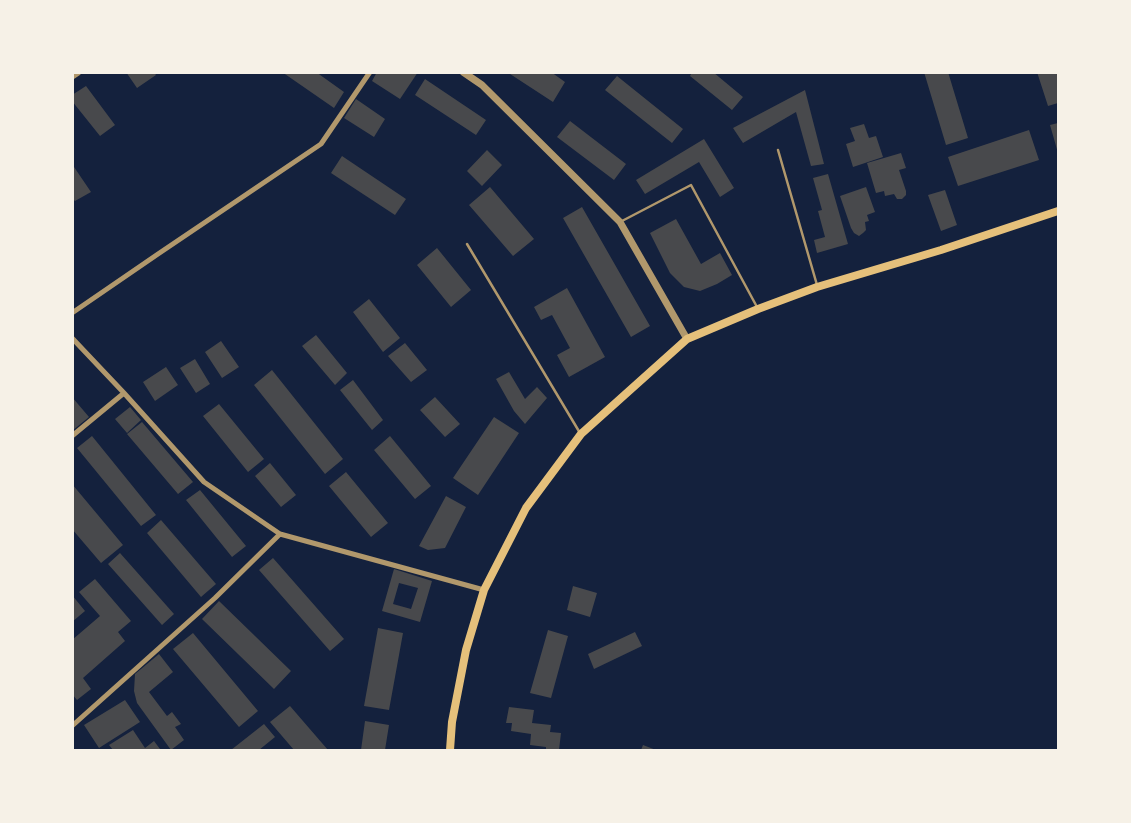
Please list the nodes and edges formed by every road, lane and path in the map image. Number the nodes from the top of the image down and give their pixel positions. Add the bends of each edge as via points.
1 (78, 72) edge
2 (370, 72) edge
3 (463, 72) edge
4 (72, 76) edge
5 (778, 150) dead end
6 (1058, 211) edge
7 (620, 222) junction
8 (467, 244) dead end
9 (818, 287) junction
10 (758, 309) junction
11 (72, 314) edge
12 (72, 338) edge
13 (687, 339) junction
14 (124, 393) junction
15 (580, 434) junction
16 (72, 436) edge
17 (280, 534) junction
18 (484, 590) junction
19 (72, 726) edge
20 (450, 750) edge

1 - 4 street
2 - 11 street via 321,144
3 - 7 street via 482,85
5 - 9 lane
6 - 9 main road
7 - 10 lane via 691,185
7 - 13 street
8 - 15 lane
9 - 10 main road
10 - 13 main road
12 - 14 street
13 - 15 main road
14 - 16 street
14 - 17 street via 204,482
15 - 18 main road via 526,508
17 - 18 street
17 - 19 street via 215,598
18 - 20 main road via 466,650

